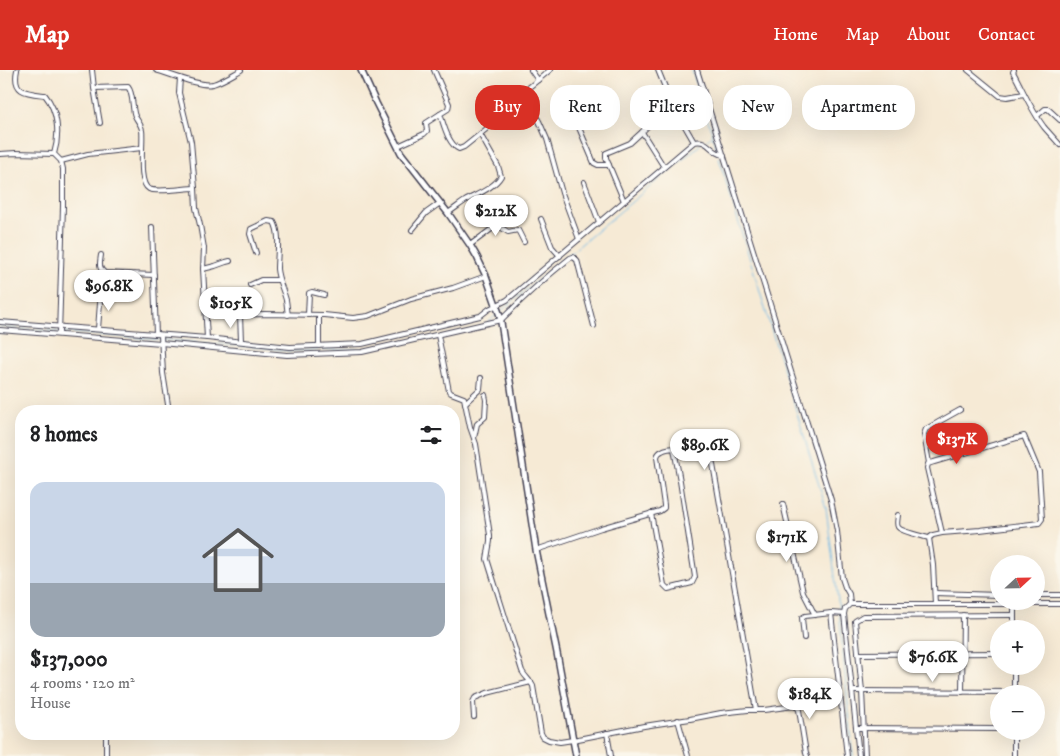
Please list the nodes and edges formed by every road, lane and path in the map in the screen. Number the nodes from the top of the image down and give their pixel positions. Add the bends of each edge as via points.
1 (17, 70) edge
2 (92, 70) edge
3 (156, 70) edge
4 (241, 70) edge
5 (362, 70) edge
6 (434, 70) edge
7 (531, 70) edge
8 (550, 70) edge
9 (658, 70) edge
10 (697, 70) edge
11 (968, 70) edge
12 (1013, 71) edge
13 (180, 78) junction
14 (538, 80) junction
15 (532, 85) edge
16 (664, 85) edge
17 (94, 88) junction
18 (1024, 94) junction
19 (440, 114) junction
20 (1037, 116) junction
21 (1060, 120) edge
22 (100, 123) dead end
23 (540, 123) edge
24 (485, 130) edge
25 (580, 130) edge
26 (687, 130) edge
27 (642, 132) joint
28 (480, 134) junction
29 (694, 142) junction
30 (1060, 145) edge
31 (398, 146) junction
32 (142, 148) junction
33 (0, 154) edge
34 (54, 154) junction
35 (724, 154) junction
36 (61, 161) junction
37 (609, 165) junction
38 (664, 167) junction
39 (584, 182) dead end
40 (195, 188) junction
41 (624, 201) junction
42 (440, 202) junction
43 (448, 213) junction
44 (541, 219) dead end
45 (599, 222) junction
46 (152, 227) dead end
47 (412, 230) dead end
48 (579, 239) junction
49 (524, 242) dead end
50 (470, 245) junction
51 (256, 253) dead end
52 (101, 255) dead end
53 (560, 256) junction
54 (230, 261) dead end
55 (203, 268) junction
56 (154, 275) junction
57 (486, 276) junction
58 (279, 280) junction
59 (250, 285) dead end
60 (99, 294) dead end
61 (324, 295) dead end
62 (497, 307) junction
63 (205, 310) junction
64 (240, 315) junction
65 (288, 315) junction
66 (308, 315) junction
67 (319, 315) junction
68 (500, 318) junction
69 (0, 322) edge
70 (594, 326) dead end
71 (98, 329) junction
72 (0, 330) edge
73 (59, 330) junction
74 (438, 335) junction
75 (160, 338) junction
76 (207, 338) junction
77 (241, 341) junction
78 (319, 346) junction
79 (278, 347) junction
80 (287, 355) junction
81 (481, 378) dead end
82 (485, 395) dead end
83 (465, 403) junction
84 (168, 405) edge
85 (960, 410) dead end
86 (474, 438) junction
87 (674, 449) junction
88 (929, 463) junction
89 (783, 504) dead end
90 (651, 513) junction
91 (898, 515) dead end
92 (942, 532) junction
93 (929, 538) junction
94 (536, 550) junction
95 (935, 593) junction
96 (990, 595) edge
97 (1045, 595) edge
98 (1060, 595) edge
99 (850, 604) junction
100 (935, 604) junction
101 (990, 604) edge
102 (1045, 604) edge
103 (1060, 604) edge
104 (1014, 610) edge
105 (834, 614) junction
106 (843, 614) junction
107 (815, 615) junction
108 (963, 615) junction
109 (1014, 615) junction
110 (1014, 620) edge
111 (804, 638) dead end
112 (963, 653) junction
113 (990, 653) edge
114 (858, 654) junction
115 (531, 682) junction
116 (852, 691) junction
117 (862, 691) junction
118 (962, 692) junction
119 (990, 693) edge
120 (756, 710) junction
121 (474, 717) dead end
122 (678, 720) junction
123 (856, 728) junction
124 (863, 728) junction
125 (990, 729) edge
126 (607, 733) junction
127 (106, 740) edge
128 (573, 740) junction
129 (1014, 740) edge
130 (106, 756) edge
131 (576, 756) edge
132 (611, 756) edge
133 (688, 756) edge
134 (807, 756) edge
135 (847, 756) edge
136 (858, 756) edge
137 (865, 756) edge
138 (1014, 756) edge

1 - 34 street via 21,90 44,95 51,102 58,133
2 - 17 street
3 - 13 street
4 - 13 street via 207,85
5 - 31 street
6 - 19 street via 449,104 448,109
7 - 14 street
8 - 14 street
9 - 16 street
10 - 35 street
11 - 18 street via 1000,96
12 - 18 street
13 - 40 street via 179,93 191,142
14 - 15 street
17 - 22 street
17 - 32 street via 130,88 134,115 142,128
18 - 20 street
19 - 28 street via 457,148 464,147
19 - 31 street via 426,123 424,134
20 - 21 street via 1048,109
20 - 30 street
23 - 48 street
24 - 28 street
25 - 37 street via 594,163
26 - 29 street
27 - 37 street via 628,144 606,153
27 - 38 street
28 - 43 street via 501,176
29 - 35 street via 704,142 716,153
29 - 38 street
31 - 42 street
32 - 36 street via 88,154
32 - 40 street via 142,169 150,190
33 - 34 street
34 - 36 street
35 - 99 street via 831,500 842,578 850,594
36 - 73 street via 63,206
37 - 41 street
38 - 41 street
39 - 45 street
40 - 55 street via 204,248
41 - 45 street
42 - 43 street
42 - 47 street
43 - 50 street
44 - 53 street via 552,247
45 - 48 street
46 - 56 street
48 - 53 street
49 - 50 street via 518,230 508,232 497,225
50 - 57 street
51 - 58 street via 251,228 274,222
52 - 56 street via 100,267 105,274
53 - 62 street
54 - 55 street
55 - 63 street
56 - 75 street
57 - 62 street
57 - 67 street via 368,316
58 - 59 street via 261,280
58 - 65 street
60 - 71 street
61 - 66 street via 309,293
62 - 68 street
62 - 78 street via 477,317 362,344
63 - 64 street
63 - 76 street
64 - 65 street
64 - 77 street
65 - 66 street
66 - 67 street
67 - 78 street
68 - 70 street via 573,257 577,260
68 - 74 street
68 - 94 street
69 - 73 street
71 - 73 street
71 - 75 street
72 - 73 street
73 - 75 street
74 - 80 street via 362,352
74 - 83 street via 449,391 463,397
75 - 76 street
75 - 80 street via 207,348
75 - 84 street
76 - 77 street
77 - 79 street
78 - 79 street
79 - 80 street
81 - 83 street via 480,390
82 - 86 street via 485,417 477,424
83 - 86 street
85 - 88 street via 926,429
86 - 115 street via 490,535 487,558 522,671
87 - 90 street via 662,450 657,456 664,508
87 - 90 street via 695,578 692,583 665,587
87 - 120 street via 709,451 712,456
88 - 92 street via 927,468
88 - 92 street via 1024,436 1039,472 1042,519 1039,523
89 - 107 street via 803,592
90 - 94 street
91 - 93 street via 900,529
92 - 93 street
93 - 95 street
94 - 128 street
95 - 96 street
95 - 100 street
97 - 98 street
99 - 100 street
99 - 106 street
100 - 101 street
102 - 103 street
104 - 109 street
105 - 106 street
105 - 107 street
105 - 135 street
106 - 116 street
107 - 111 street via 802,618
108 - 109 street
108 - 112 street
108 - 114 street via 860,616 854,622
109 - 110 street
112 - 113 street
112 - 114 street
112 - 118 street
114 - 117 street
115 - 121 street via 477,697 473,702
115 - 128 street via 543,737 554,742
116 - 117 street
116 - 123 street
117 - 118 street
117 - 124 street
118 - 119 street
120 - 122 street
120 - 134 street via 798,708
122 - 126 street
122 - 133 street
123 - 124 street
123 - 136 street
124 - 125 street
124 - 137 street
126 - 128 street
126 - 132 street
127 - 130 street
128 - 131 street
129 - 138 street

